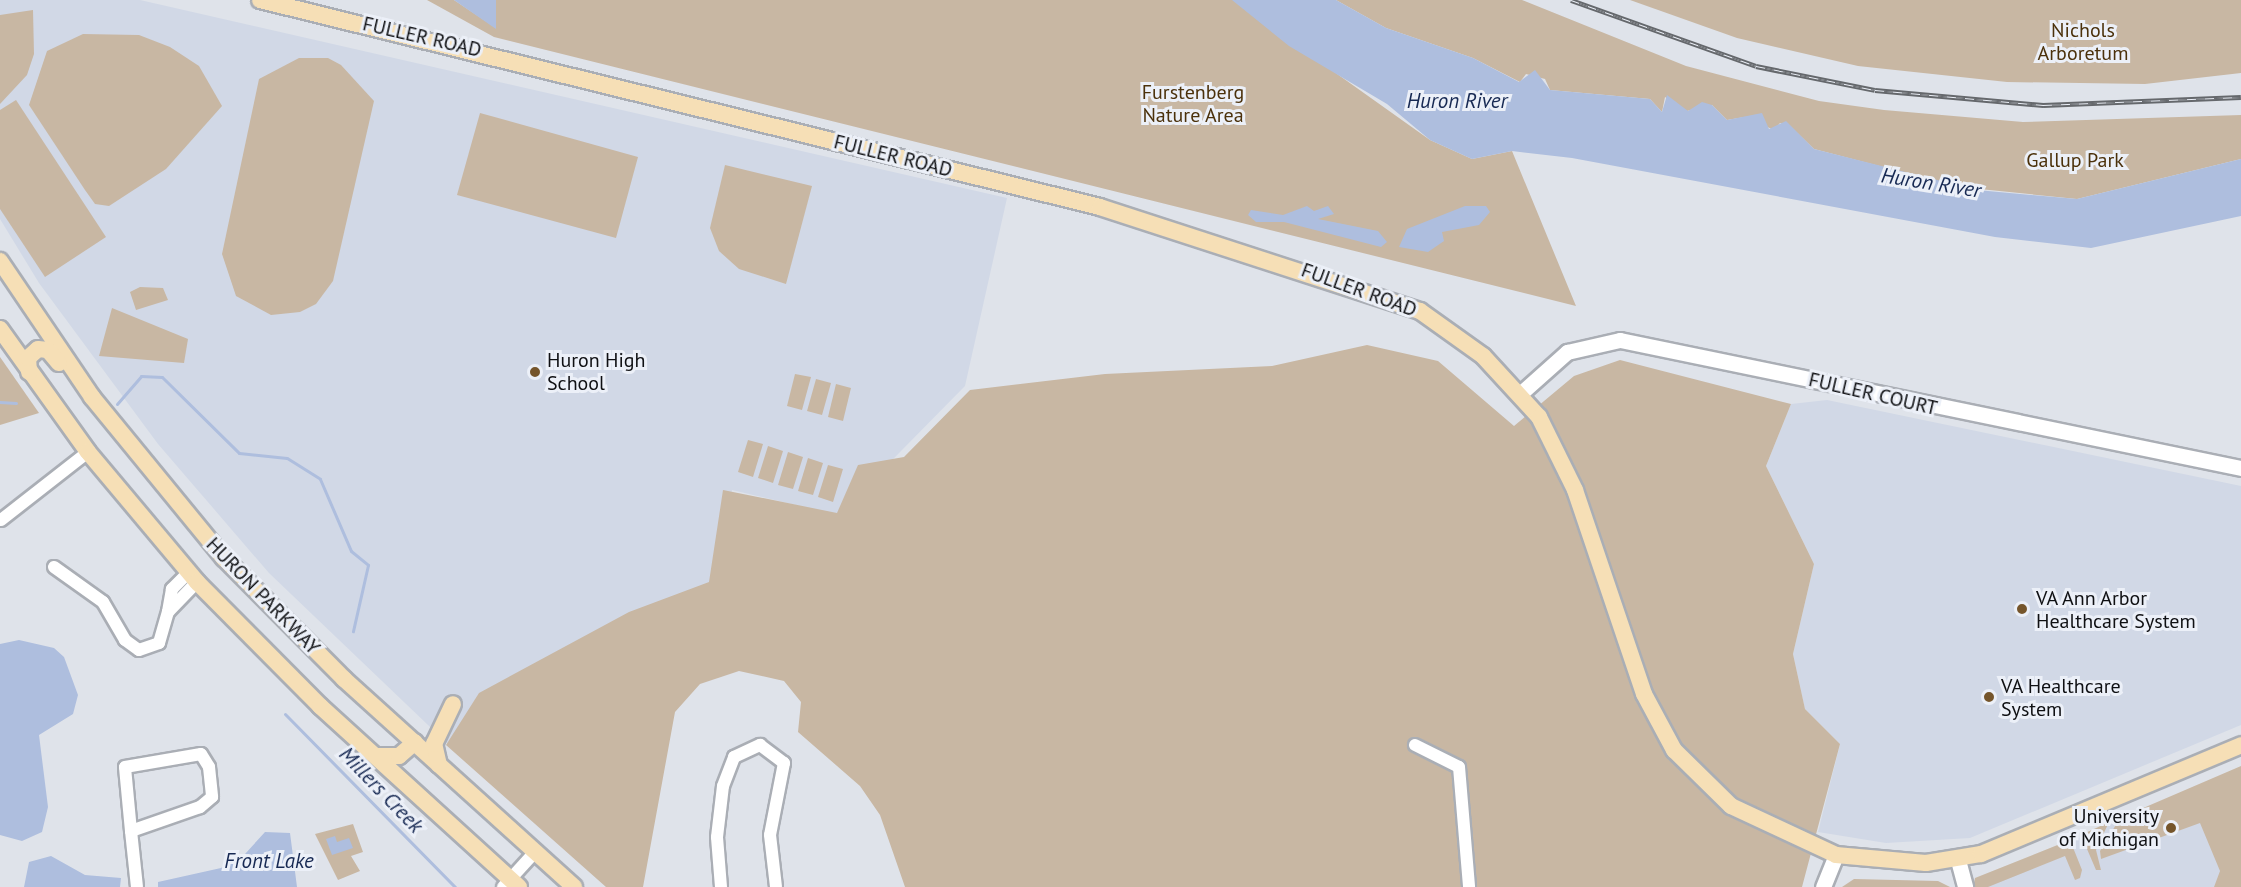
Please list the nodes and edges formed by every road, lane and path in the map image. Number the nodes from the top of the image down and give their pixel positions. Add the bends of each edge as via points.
1 (260, 0) edge
2 (0, 261) edge
3 (0, 329) edge
4 (29, 372) junction
5 (1521, 393) junction
6 (92, 397) junction
7 (88, 452) junction
8 (2241, 468) edge
9 (1, 520) edge
10 (54, 567) dead end
11 (193, 577) junction
12 (453, 704) dead end
13 (415, 742) junction
14 (1414, 745) dead end
15 (2241, 745) edge
16 (376, 756) junction
17 (439, 765) junction
18 (130, 831) junction
19 (535, 852) junction
20 (1836, 855) junction
21 (1958, 860) junction
22 (511, 884) edge
23 (137, 887) edge
24 (574, 887) edge
25 (720, 887) edge
26 (776, 887) edge
27 (1469, 887) edge
28 (1823, 887) edge
29 (1965, 887) edge

1 - 5 main road, FULLER ROAD via 1100,207 1286,263 1420,311 1483,357
2 - 6 main road, HURON PARKWAY
3 - 4 main road, HURON PARKWAY
4 - 6 main road via 31,355 48,350 79,390
4 - 7 main road, HURON PARKWAY
5 - 8 street, FULLER COURT via 1567,352 1620,340
5 - 20 main road, FULLER ROAD via 1575,490 1644,694 1674,750 1731,806
6 - 13 main road, HURON PARKWAY via 232,566
7 - 9 street
7 - 11 main road, HURON PARKWAY
10 - 11 street via 103,602 125,640 139,650 159,643 172,589
11 - 16 main road, HURON PARKWAY
12 - 17 main road via 434,744
13 - 16 main road via 393,758
13 - 17 main road, HURON PARKWAY
14 - 27 street via 1459,767
15 - 21 main road, FULLER ROAD via 2015,843
16 - 22 main road, HURON PARKWAY
17 - 19 main road, HURON PARKWAY
18 - 18 street via 200,807 212,797 206,758 201,754 125,766
18 - 23 street
19 - 22 street
19 - 24 main road, HURON PARKWAY
20 - 21 main road, FULLER ROAD via 1893,863
20 - 28 street
21 - 29 street
25 - 26 street via 717,837 723,786 734,757 760,745 784,763 770,836

